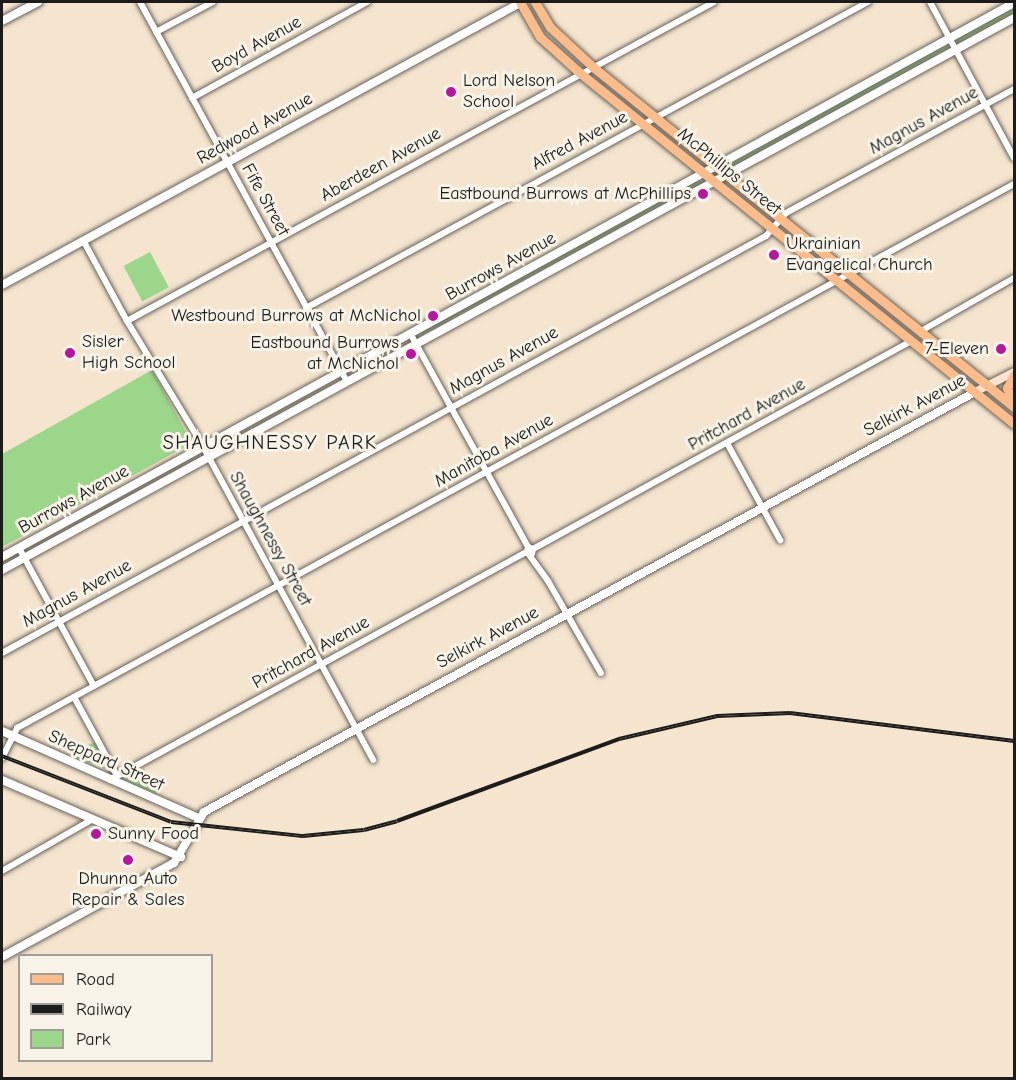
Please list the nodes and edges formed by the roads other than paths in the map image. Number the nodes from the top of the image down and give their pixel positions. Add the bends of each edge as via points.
1 (38, 2) edge
2 (140, 2) edge
3 (213, 2) edge
4 (367, 2) edge
5 (521, 2) edge
6 (535, 2) edge
7 (714, 2) edge
8 (868, 2) edge
9 (930, 2) edge
10 (1014, 3) edge
11 (1014, 18) edge
12 (2, 21) edge
13 (156, 32) junction
14 (950, 38) junction
15 (956, 50) junction
16 (593, 67) junction
17 (580, 74) junction
18 (1014, 89) edge
19 (192, 98) junction
20 (986, 105) junction
21 (655, 117) junction
22 (643, 124) junction
23 (1014, 158) edge
24 (227, 162) junction
25 (715, 165) junction
26 (704, 173) junction
27 (728, 175) junction
28 (715, 182) junction
29 (1014, 184) edge
30 (781, 219) junction
31 (773, 228) junction
32 (83, 240) junction
33 (271, 242) junction
34 (849, 273) junction
35 (1014, 278) edge
36 (838, 280) junction
37 (2, 285) edge
38 (306, 308) junction
39 (127, 321) junction
40 (921, 331) junction
41 (410, 333) junction
42 (912, 341) junction
43 (417, 344) junction
44 (341, 371) junction
45 (1014, 373) edge
46 (347, 382) junction
47 (989, 386) junction
48 (975, 392) junction
49 (1014, 406) edge
50 (452, 407) junction
51 (1014, 424) edge
52 (727, 443) junction
53 (203, 447) junction
54 (208, 458) junction
55 (487, 472) junction
56 (762, 508) junction
57 (244, 521) junction
58 (780, 540) dead end
59 (19, 548) junction
60 (530, 551) junction
61 (2, 557) edge
62 (24, 558) junction
63 (2, 570) edge
64 (279, 586) junction
65 (568, 614) junction
66 (58, 622) junction
67 (2, 653) edge
68 (321, 664) junction
69 (601, 674) dead end
70 (94, 686) junction
71 (74, 697) junction
72 (356, 728) junction
73 (2, 731) edge
74 (14, 736) junction
75 (2, 758) edge
76 (373, 760) dead end
77 (114, 778) junction
78 (2, 780) edge
79 (198, 818) junction
80 (93, 819) junction
81 (181, 857) junction
82 (2, 871) edge
83 (2, 957) edge

1 - 12 street
2 - 13 street, Fife Street
3 - 13 street
4 - 19 street, Boyd Avenue
5 - 17 main road, McPhillips Street via 540,37
5 - 24 street, Redwood Avenue
6 - 16 main road, McPhillips Street via 550,27
7 - 16 street, Aberdeen Avenue
8 - 21 street, Alfred Avenue
9 - 14 street
10 - 14 street, Burrows Avenue
11 - 15 street, Burrows Avenue
13 - 19 street, Fife Street
14 - 15 street
14 - 25 street, Burrows Avenue
15 - 20 street
15 - 27 street, Burrows Avenue
16 - 17 street, Aberdeen Avenue
16 - 21 main road, McPhillips Street
17 - 22 main road, McPhillips Street
17 - 33 street, Aberdeen Avenue
18 - 20 street, Magnus Avenue
19 - 24 street, Fife Street
20 - 23 street
20 - 30 street, Magnus Avenue
21 - 22 street, Alfred Avenue
21 - 25 main road, McPhillips Street
22 - 26 main road, McPhillips Street
22 - 38 street, Alfred Avenue
24 - 32 street, Redwood Avenue
24 - 33 street, Fife Street
25 - 26 street, Burrows Avenue
25 - 27 main road, McPhillips Street
26 - 28 main road, McPhillips Street
26 - 41 street, Burrows Avenue
27 - 28 street, Burrows Avenue
27 - 30 main road, McPhillips Street
28 - 31 main road, McPhillips Street
28 - 43 street, Burrows Avenue
29 - 34 street, Manitoba Avenue
30 - 31 street, Magnus Avenue
30 - 34 main road, McPhillips Street
31 - 36 main road, McPhillips Street
31 - 50 street, Magnus Avenue
32 - 37 street, Redwood Avenue
32 - 39 street, Shaughnessy Street
33 - 38 street, Fife Street
33 - 39 street, Aberdeen Avenue
34 - 36 street, Manitoba Avenue
34 - 40 main road, McPhillips Street
35 - 40 street
36 - 42 main road, McPhillips Street
36 - 55 street, Manitoba Avenue
38 - 44 street, Fife Street
39 - 53 street, Shaughnessy Street
40 - 47 main road, McPhillips Street
41 - 43 street
41 - 44 street, Burrows Avenue
42 - 48 main road, McPhillips Street
42 - 52 street, Pritchard Avenue
43 - 46 street, Burrows Avenue
43 - 50 street
44 - 46 street, Fife Street
44 - 53 street, Burrows Avenue
45 - 47 main road, Selkirk Avenue
45 - 49 main road via 1007,388
46 - 54 street, Burrows Avenue
47 - 48 main road, Selkirk Avenue
47 - 49 main road, McPhillips Street
48 - 51 main road, McPhillips Street
48 - 56 street, Selkirk Avenue
50 - 55 street
50 - 57 street, Magnus Avenue
52 - 56 street
52 - 60 street, Pritchard Avenue
53 - 54 street, Shaughnessy Street
53 - 59 street, Burrows Avenue
54 - 57 street, Shaughnessy Street
54 - 62 street, Burrows Avenue
55 - 60 street
55 - 64 street, Manitoba Avenue
56 - 58 street
56 - 65 street, Selkirk Avenue
57 - 64 street, Shaughnessy Street
57 - 66 street, Magnus Avenue
59 - 61 street, Burrows Avenue
59 - 62 street
60 - 65 street
60 - 68 street, Pritchard Avenue
62 - 63 street, Burrows Avenue
62 - 66 street
64 - 68 street, Shaughnessy Street
64 - 70 street, Manitoba Avenue
65 - 69 street
65 - 72 street, Selkirk Avenue
66 - 67 street, Magnus Avenue
66 - 70 street
68 - 72 street, Shaughnessy Street
68 - 77 street, Pritchard Avenue
70 - 71 street, Manitoba Avenue
71 - 74 street, Manitoba Avenue via 17,728
71 - 77 street
72 - 76 street, Shaughnessy Street
72 - 79 street, Selkirk Avenue
73 - 74 street, Sheppard Street
74 - 75 street, Manitoba Avenue
74 - 77 street, Sheppard Street
77 - 79 street, Sheppard Street
78 - 80 street
79 - 81 street
80 - 81 street
80 - 82 street
81 - 83 street

